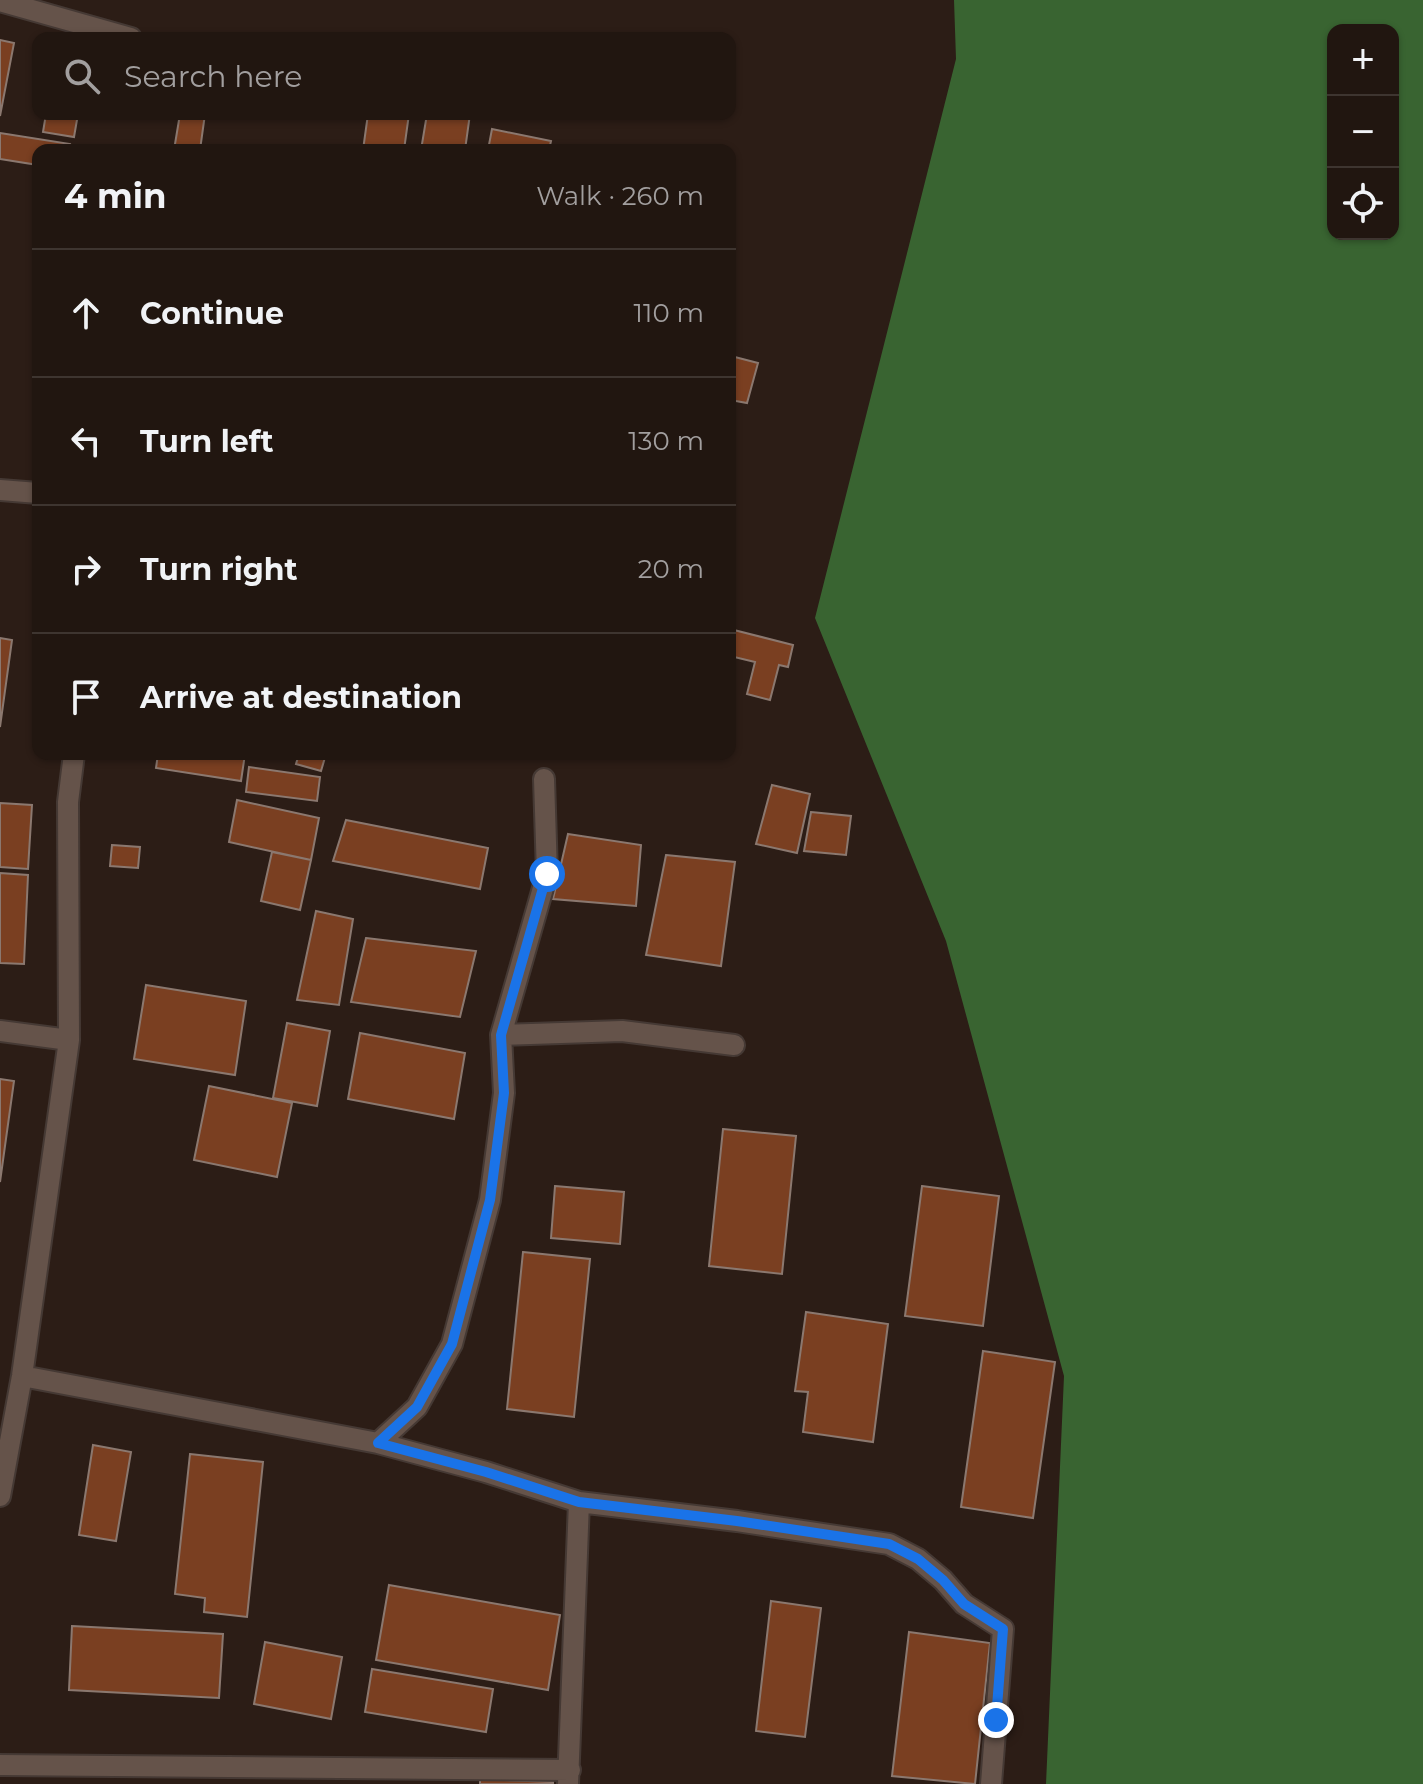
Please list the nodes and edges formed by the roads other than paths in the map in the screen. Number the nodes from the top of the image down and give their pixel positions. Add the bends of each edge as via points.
1 (0, 1) edge
2 (110, 32) edge
3 (0, 490) edge
4 (32, 490) edge
5 (73, 760) edge
6 (544, 779) dead end
7 (0, 1031) edge
8 (501, 1035) junction
9 (69, 1040) junction
10 (734, 1045) dead end
11 (22, 1376) junction
12 (378, 1443) junction
13 (0, 1496) edge
14 (579, 1502) junction
15 (0, 1765) edge
16 (569, 1777) edge
17 (991, 1784) edge

1 - 2 street
3 - 4 street
5 - 9 street via 68,802
6 - 8 street via 547,874
7 - 9 street
8 - 10 street via 622,1031
8 - 12 street via 504,1093 490,1200 452,1344 417,1407
9 - 11 street
11 - 12 street
11 - 13 street
12 - 14 street
14 - 16 street
14 - 17 street via 889,1544 918,1559 964,1604 1003,1629
15 - 16 street

